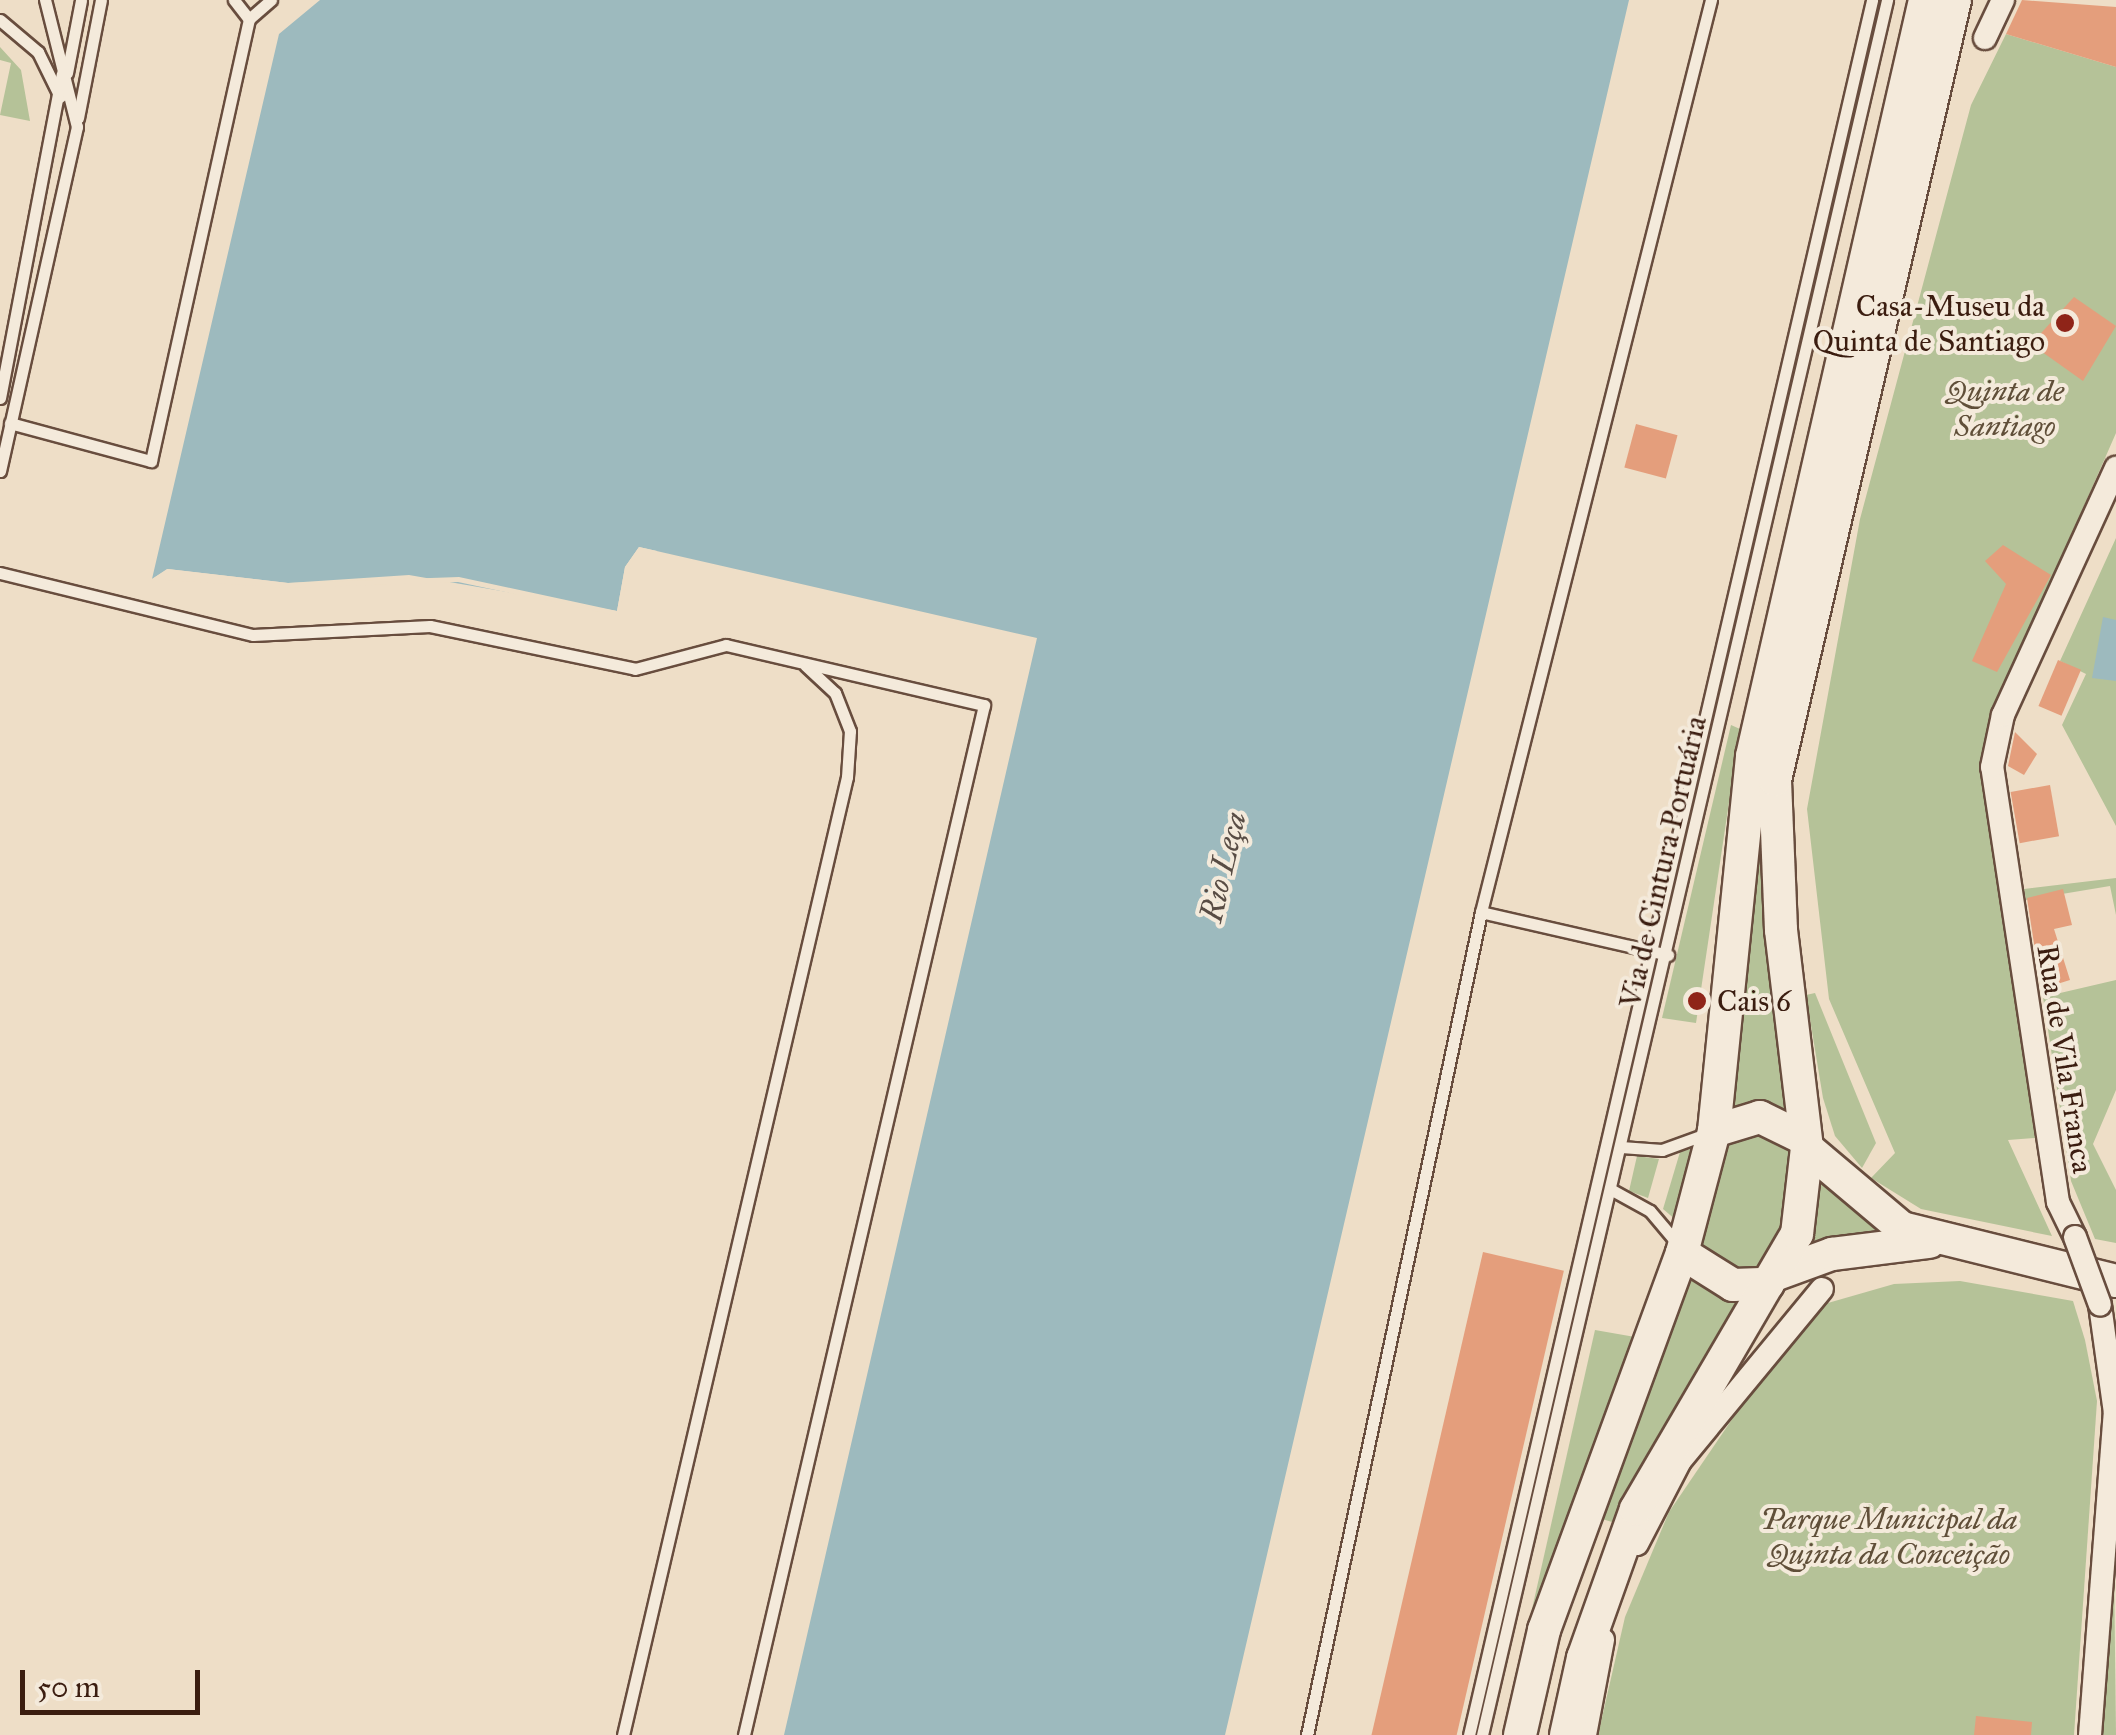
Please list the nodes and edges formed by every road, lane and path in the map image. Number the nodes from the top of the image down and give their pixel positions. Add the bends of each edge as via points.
1 (45, 0) edge
2 (81, 0) edge
3 (102, 0) edge
4 (234, 0) edge
5 (271, 0) edge
6 (1711, 0) edge
7 (1872, 0) edge
8 (1887, 0) edge
9 (1925, 0) edge
10 (1955, 0) edge
11 (2003, 0) edge
12 (249, 19) junction
13 (0, 20) edge
14 (1986, 38) dead end
15 (62, 60) junction
16 (66, 76) junction
17 (62, 102) junction
18 (77, 126) junction
19 (0, 398) edge
20 (10, 424) junction
21 (0, 471) edge
22 (2114, 479) edge
23 (0, 573) edge
24 (803, 663) junction
25 (1481, 912) junction
26 (1647, 950) junction
27 (1668, 955) junction
28 (1714, 1131) junction
29 (1806, 1144) junction
30 (1621, 1146) junction
31 (1612, 1190) junction
32 (1944, 1242) junction
33 (1682, 1253) junction
34 (1772, 1279) junction
35 (1822, 1290) dead end
36 (2108, 1293) edge
37 (2110, 1555) edge
38 (623, 1735) edge
39 (744, 1735) edge
40 (1307, 1735) edge
41 (1469, 1735) edge
42 (1482, 1735) edge
43 (1520, 1735) edge
44 (1566, 1735) edge
45 (1585, 1735) edge
46 (2090, 1735) edge

1 - 15 lane
2 - 16 lane
3 - 18 lane
4 - 12 lane
5 - 12 lane
6 - 25 lane
7 - 26 lane, Via de Cintura Portuária
8 - 27 lane, Via de Cintura Portuária
9 - 28 main road via 1752,756
10 - 29 main road via 1775,780 1780,930
11 - 14 street
12 - 20 lane via 150,462
13 - 17 lane via 38,52
15 - 16 lane
15 - 17 lane
16 - 17 lane
16 - 18 lane
17 - 19 lane
18 - 20 lane
20 - 21 lane
22 - 36 street, Rua de Vila Franca, bridge via 2003,715 1992,768 2058,1202
23 - 24 lane via 253,635 430,626 636,669 706,646
24 - 38 lane via 835,693 850,731 847,778
24 - 39 lane via 984,705
25 - 26 lane
25 - 40 lane
26 - 27 lane
26 - 41 lane, Via de Cintura Portuária
27 - 30 lane, Via de Cintura Portuária
28 - 29 main road via 1760,1117
28 - 30 lane via 1662,1150
28 - 33 main road
29 - 32 main road via 1902,1228
29 - 34 main road via 1796,1234
30 - 31 lane, Via de Cintura Portuária
31 - 33 lane via 1650,1211
31 - 42 lane, Via de Cintura Portuária
32 - 34 main road via 1894,1242
32 - 36 main road
33 - 34 main road via 1733,1285
33 - 43 main road via 1544,1630
34 - 44 main road via 1636,1509 1583,1658
35 - 45 street via 1680,1461 1634,1549
36 - 37 street, Rua de Vila Franca via 2115,1413
37 - 46 street, Rua de Vila Franca

